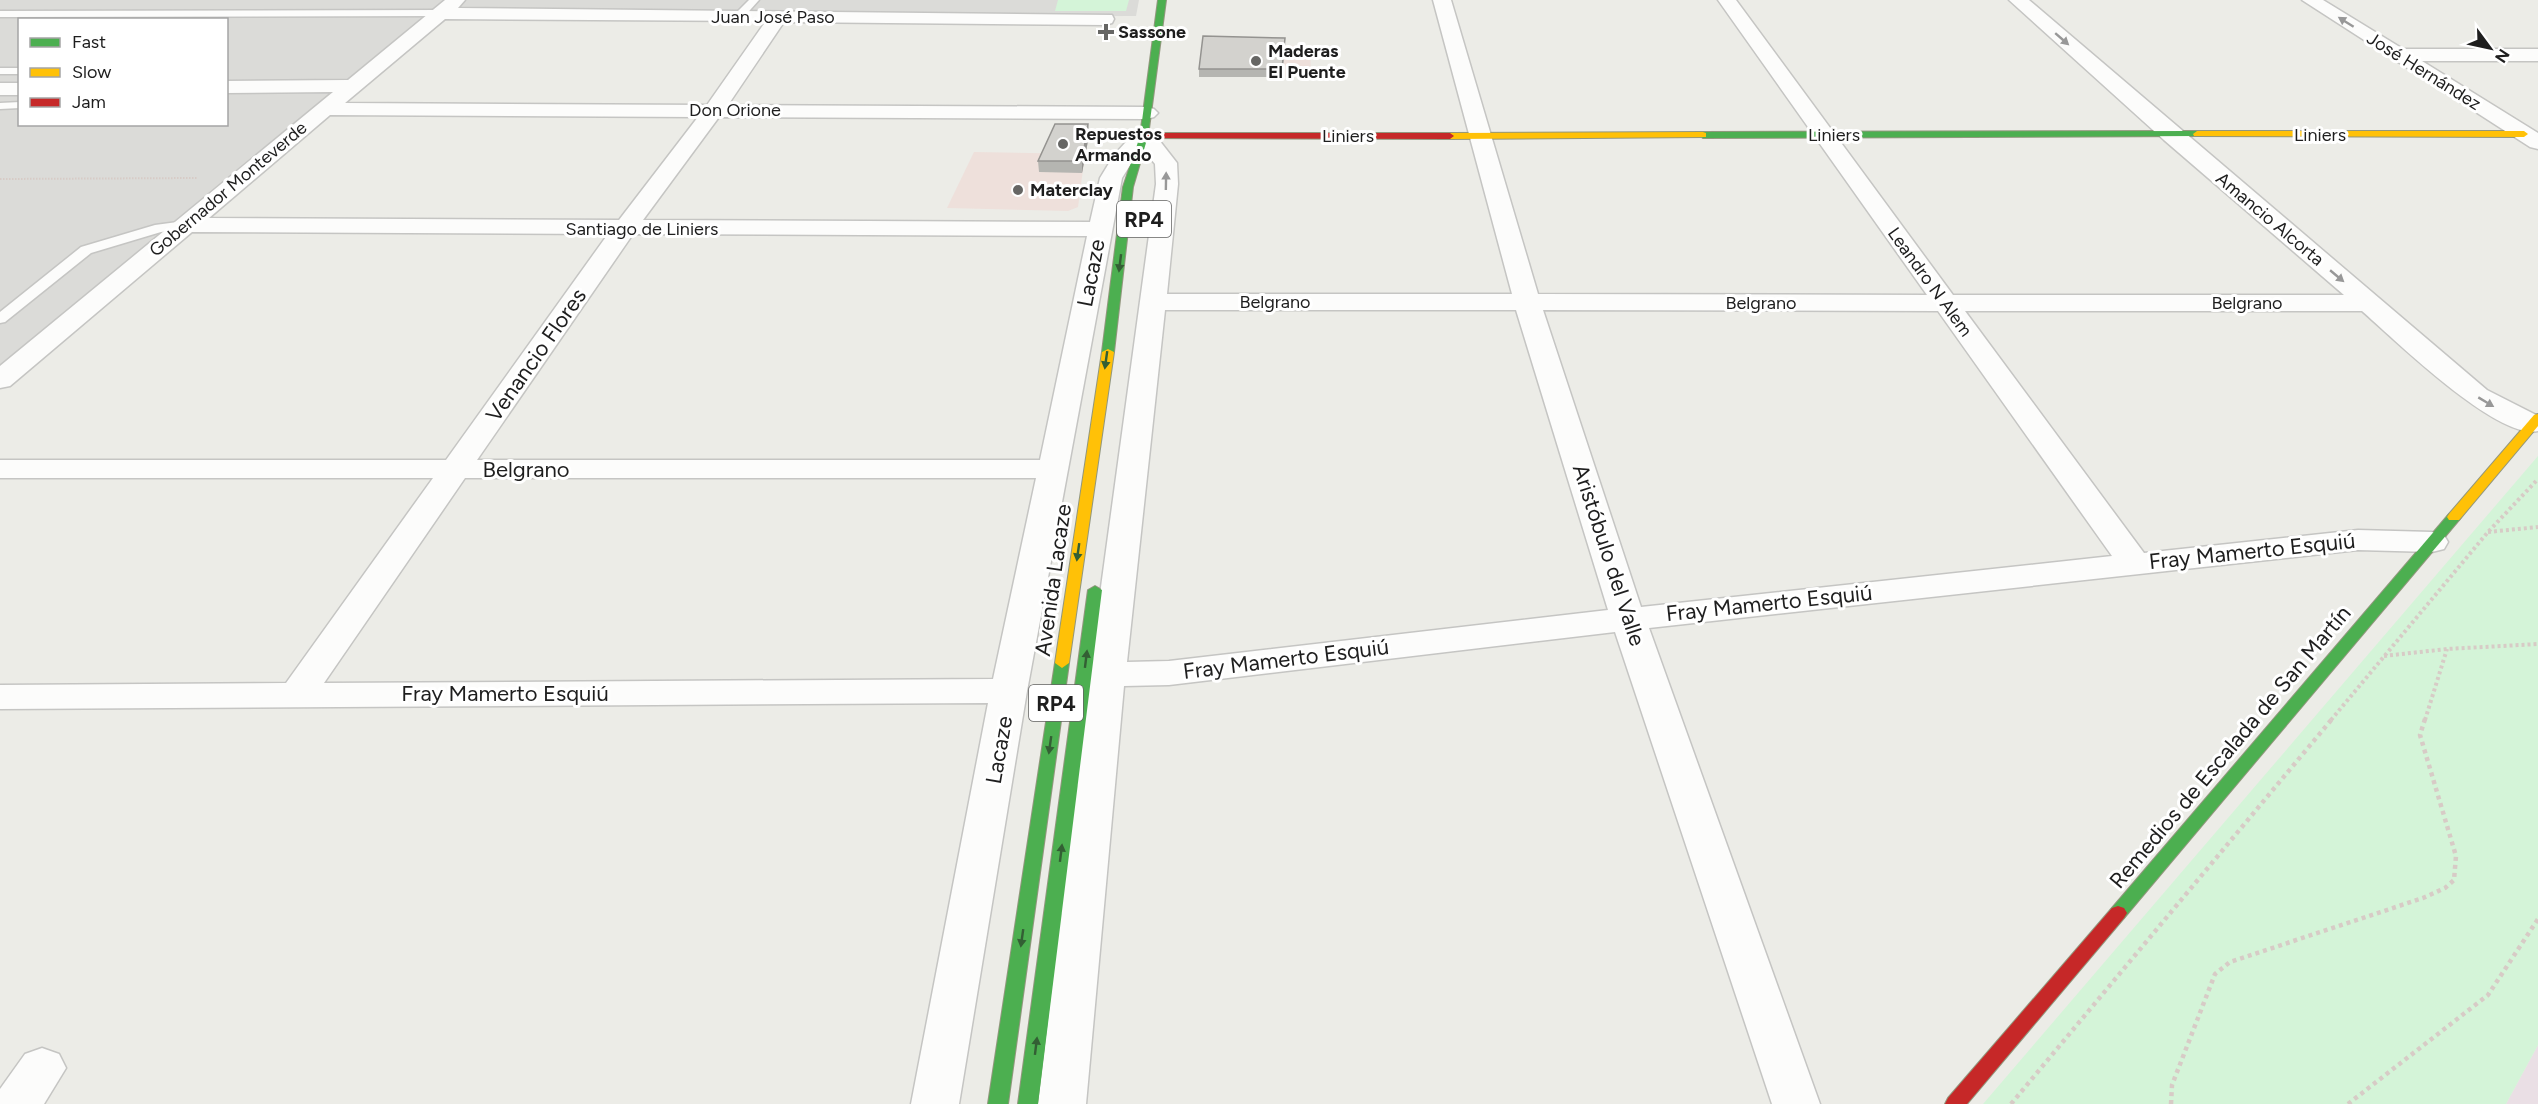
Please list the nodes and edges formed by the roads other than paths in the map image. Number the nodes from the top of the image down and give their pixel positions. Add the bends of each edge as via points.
1 (754, 0) edge
2 (1047, 0) edge
3 (1162, 0) edge
4 (1442, 0) edge
5 (1727, 0) edge
6 (2018, 0) edge
7 (2310, 0) edge
8 (448, 7) edge
9 (0, 14) edge
10 (738, 17) junction
11 (778, 17) junction
12 (1041, 18) junction
13 (1106, 19) dead end
14 (2399, 55) junction
15 (2538, 55) edge
16 (0, 71) edge
17 (18, 71) edge
18 (351, 86) junction
19 (228, 87) edge
20 (0, 89) edge
21 (18, 89) edge
22 (18, 105) edge
23 (0, 106) edge
24 (324, 109) junction
25 (714, 110) junction
26 (1145, 124) junction
27 (1824, 135) junction
28 (2172, 135) junction
29 (1479, 136) junction
30 (2531, 138) edge
31 (1147, 179) dead end
32 (185, 225) junction
33 (624, 229) junction
34 (1100, 229) junction
35 (1154, 302) junction
36 (1527, 302) junction
37 (2369, 303) junction
38 (1945, 304) junction
39 (0, 319) edge
40 (0, 380) edge
41 (2535, 421) edge
42 (0, 469) edge
43 (1053, 469) junction
44 (456, 470) junction
45 (2432, 542) junction
46 (2134, 563) junction
47 (1098, 573) dead end
48 (1628, 619) junction
49 (1107, 675) junction
50 (1009, 691) junction
51 (297, 694) junction
52 (0, 697) edge
53 (935, 1104) edge
54 (998, 1104) edge
55 (1028, 1104) edge
56 (1062, 1104) edge
57 (1796, 1104) edge
58 (1955, 1104) edge

1 - 10 lane
2 - 12 street
3 - 26 street, Avenida Lacaze / RP4
4 - 29 street, Aristóbulo del Valle
5 - 27 street, Leandro N Alem
6 -> 28 street, Amancio Alcorta
14 -> 7 street, José Hernández
8 - 9 lane
8 - 10 street, Juan José Paso
8 - 18 street, Gobernador Monteverde
10 - 11 street, Juan José Paso
11 - 12 street, Juan José Paso
11 - 25 street, Venancio Flores
12 - 13 street, Juan José Paso
14 - 15 street
14 - 30 street, José Hernández
16 - 17 lane
18 - 19 street
18 - 24 street, Gobernador Monteverde
20 - 21 street
22 - 23 lane
24 - 25 street, Don Orione
24 - 32 street, Gobernador Monteverde
25 - 26 street, Don Orione
25 - 33 street, Venancio Flores
26 - 29 street, Liniers
26 - 31 street, Avenida Lacaze / RP4
26 - 34 street, Lacaze via 1111,178
35 -> 26 street via 1166,163
26 -> 54 street, Avenida Lacaze / RP4 via 1128,188 1115,302
27 - 28 street, Liniers
27 - 29 street, Liniers
27 - 38 street, Leandro N Alem
28 - 30 street, Liniers
28 -> 37 street, Amancio Alcorta
29 - 36 street, Aristóbulo del Valle
32 - 33 street, Santiago de Liniers
32 - 39 lane via 160,228 86,250
32 - 40 street, Gobernador Monteverde
33 - 34 street, Santiago de Liniers
33 - 44 street, Venancio Flores
34 - 43 street, Lacaze
35 - 36 street, Belgrano
35 - 49 street
36 - 38 street, Belgrano
36 - 48 street, Aristóbulo del Valle
37 - 38 street, Belgrano
37 -> 41 street, Amancio Alcorta via 2477,396 2499,409
38 - 46 street, Leandro N Alem
41 - 45 street, Remedios de Escalada de San Martín
42 - 44 street, Belgrano
43 - 44 street, Belgrano
43 - 50 street, Lacaze
44 - 51 street, Venancio Flores
45 - 46 street, Fray Mamerto Esquiú via 2366,539
45 - 58 street, Remedios de Escalada de San Martín
46 - 48 street, Fray Mamerto Esquiú
55 -> 47 street, Avenida Lacaze / RP4
48 - 49 street, Fray Mamerto Esquiú via 1169,673
48 - 57 street, Aristóbulo del Valle
49 - 56 street
50 - 51 street, Fray Mamerto Esquiú
50 - 53 street, Lacaze
51 - 52 street, Fray Mamerto Esquiú

